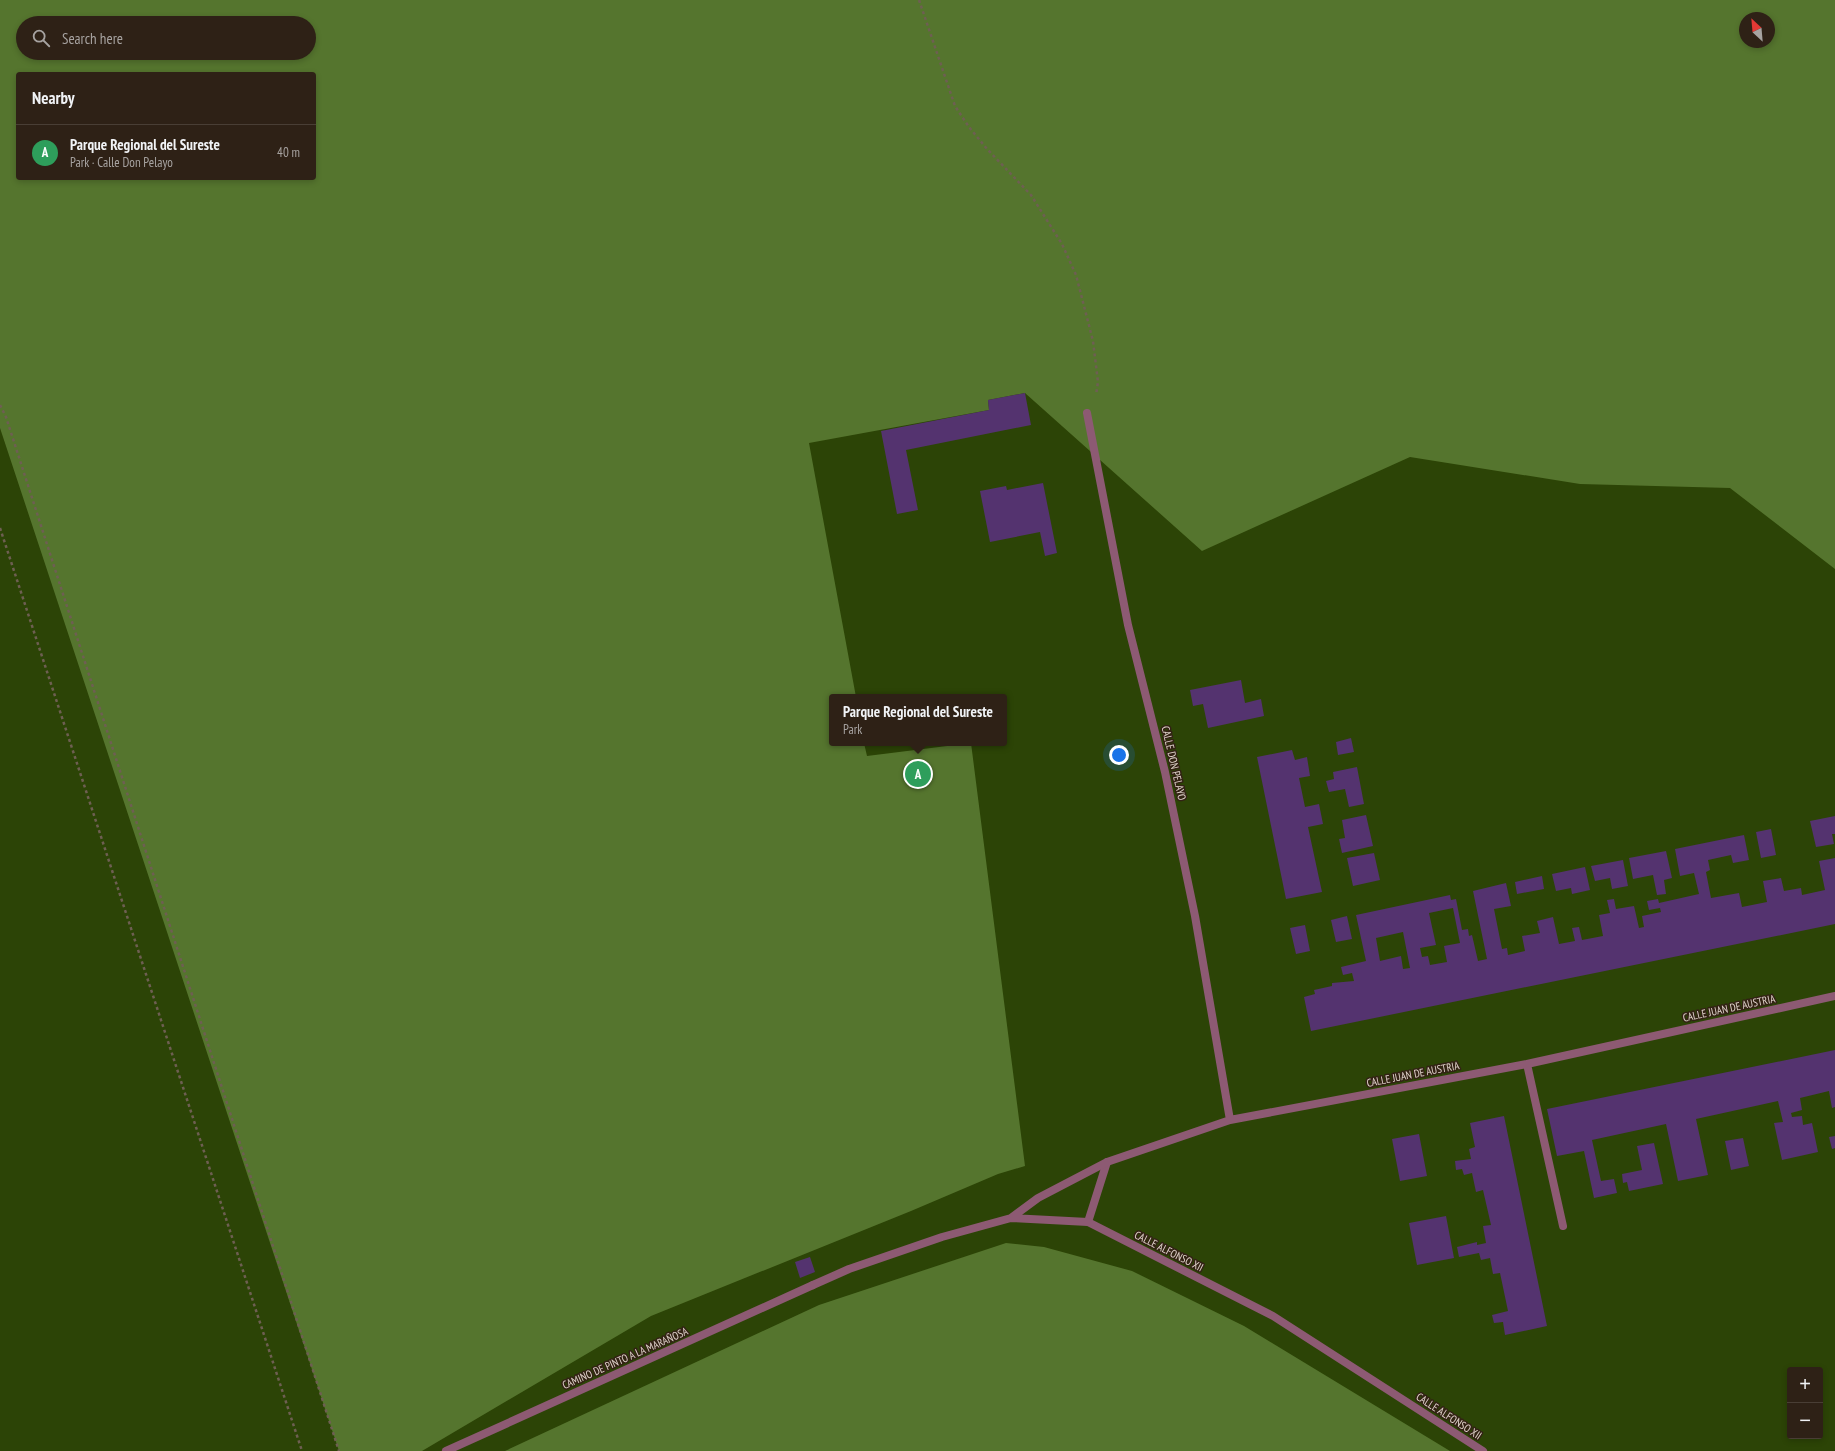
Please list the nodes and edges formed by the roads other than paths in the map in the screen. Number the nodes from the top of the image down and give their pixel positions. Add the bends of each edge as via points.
1 (1088, 413) road end
2 (1835, 996) edge
3 (1527, 1064) junction
4 (1230, 1120) junction
5 (1107, 1162) junction
6 (1011, 1218) junction
7 (1088, 1222) junction
8 (1563, 1226) dead end
9 (813, 1285) joint
10 (446, 1451) edge
11 (1483, 1451) edge

1 - 4 street, CALLE DON PELAYO via 1128,625 1165,772 1187,878
2 - 3 street, CALLE JUAN DE AUSTRIA
3 - 4 street, CALLE JUAN DE AUSTRIA
3 - 8 street
4 - 5 street, CALLE JUAN DE AUSTRIA
5 - 6 street, CALLE JUAN DE AUSTRIA via 1038,1198
5 - 7 street
6 - 7 street, CALLE ALFONSO XII
6 - 9 street, CALLE ALFONSO XII via 942,1237 849,1269
7 - 11 street, CALLE ALFONSO XII via 1274,1316
9 - 10 street, CAMINO DE PINTO A LA MARAÑOSA

